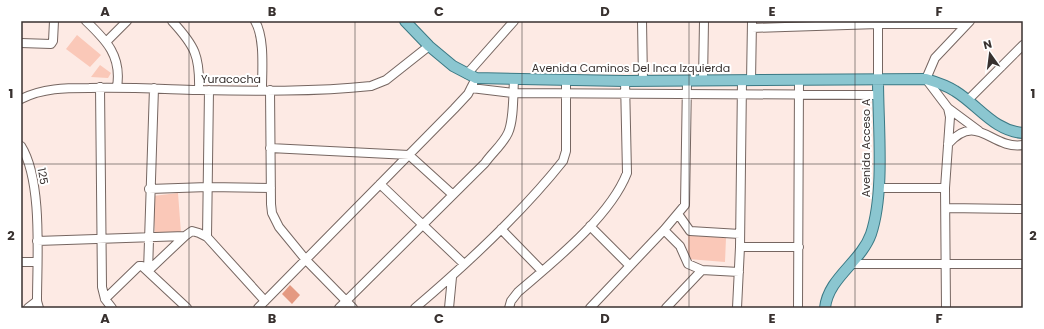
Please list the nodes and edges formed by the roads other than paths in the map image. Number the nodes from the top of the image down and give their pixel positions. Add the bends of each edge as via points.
1 (54, 21) edge
2 (86, 21) edge
3 (127, 21) edge
4 (172, 21) edge
5 (255, 21) edge
6 (405, 21) edge
7 (514, 21) edge
8 (642, 21) edge
9 (704, 21) edge
10 (878, 22) edge
11 (968, 22) edge
12 (752, 24) edge
13 (804, 24) edge
14 (107, 42) junction
15 (21, 43) edge
16 (429, 46) junction
17 (1023, 46) edge
18 (471, 76) junction
19 (926, 79) junction
20 (514, 80) junction
21 (566, 80) junction
22 (799, 80) junction
23 (878, 80) junction
24 (625, 81) junction
25 (643, 81) junction
26 (687, 81) junction
27 (703, 81) junction
28 (746, 81) junction
29 (100, 87) junction
30 (117, 87) junction
31 (154, 88) junction
32 (471, 88) junction
33 (199, 90) junction
34 (209, 90) junction
35 (266, 90) junction
36 (513, 93) junction
37 (686, 93) junction
38 (799, 93) junction
39 (567, 94) junction
40 (625, 94) junction
41 (742, 94) junction
42 (878, 95) junction
43 (21, 99) edge
44 (968, 100) junction
45 (948, 108) junction
46 (979, 131) junction
47 (1021, 131) edge
48 (948, 144) junction
49 (1023, 145) edge
50 (21, 146) edge
51 (270, 148) junction
52 (409, 155) junction
53 (25, 163) edge
54 (380, 184) junction
55 (208, 187) junction
56 (270, 188) junction
57 (879, 188) junction
58 (945, 188) junction
59 (149, 189) junction
60 (452, 194) junction
61 (946, 208) junction
62 (1023, 209) edge
63 (678, 214) junction
64 (423, 224) junction
65 (590, 226) junction
66 (501, 229) junction
67 (664, 230) junction
68 (740, 234) junction
69 (185, 236) junction
70 (149, 237) junction
71 (207, 237) junction
72 (102, 238) junction
73 (37, 241) junction
74 (740, 247) junction
75 (799, 247) junction
76 (306, 260) junction
77 (21, 262) edge
78 (37, 262) junction
79 (464, 264) junction
80 (853, 264) junction
81 (1023, 264) edge
82 (629, 265) junction
83 (946, 265) junction
84 (702, 270) junction
85 (148, 271) junction
86 (542, 272) junction
87 (739, 272) junction
88 (452, 277) junction
89 (105, 299) junction
90 (265, 301) junction
91 (346, 301) junction
92 (38, 304) edge
93 (28, 308) edge
94 (112, 308) edge
95 (187, 308) edge
96 (258, 308) edge
97 (339, 308) edge
98 (353, 308) edge
99 (415, 308) edge
100 (449, 308) edge
101 (509, 308) edge
102 (590, 308) edge
103 (666, 308) edge
104 (737, 308) edge
105 (798, 308) edge
106 (825, 308) edge
107 (946, 308) edge

1 - 15 street via 51,44
2 - 14 street
3 - 14 street
4 - 33 street via 196,52 200,69
5 - 35 street via 260,28
6 - 16 main road, Avenida Caminos Del Inca Izquierda
7 - 18 street
8 - 25 street
9 - 27 street
10 - 11 street
10 - 13 street
10 - 23 street, Avenida Acceso A
11 - 19 street via 935,58
12 - 13 street
12 - 28 street
14 - 30 street via 118,67
16 - 18 main road, Avenida Caminos Del Inca Izquierda via 453,66
16 - 35 street, Yuracocha via 386,80 371,86
17 - 44 street
18 - 20 main road, Avenida Caminos Del Inca Izquierda
18 - 32 street
19 - 23 main road, Avenida Caminos Del Inca Izquierda
19 - 44 main road via 942,84
19 - 45 street
20 - 21 main road, Avenida Caminos Del Inca Izquierda
20 - 36 street
21 - 24 main road, Avenida Caminos Del Inca Izquierda
21 - 39 street
22 - 23 main road, Avenida Caminos Del Inca Izquierda
22 - 28 main road, Avenida Caminos Del Inca Izquierda
22 - 38 street
23 - 42 main road, Avenida Acceso A
24 - 25 main road, Avenida Caminos Del Inca Izquierda
24 - 40 street
25 - 26 main road, Avenida Caminos Del Inca Izquierda
26 - 27 main road, Avenida Caminos Del Inca Izquierda
26 - 37 street
27 - 28 main road, Avenida Caminos Del Inca Izquierda
28 - 41 street
29 - 30 street, Yuracocha
29 - 43 street, Yuracocha via 42,90
29 - 72 street
30 - 31 street, Yuracocha
31 - 33 street, Yuracocha
31 - 59 street
32 - 36 street
32 - 52 street via 454,110
33 - 34 street, Yuracocha
34 - 35 street, Yuracocha
34 - 55 street
35 - 51 street
36 - 39 street
36 - 60 street via 508,133 485,163
37 - 40 street
37 - 41 street
37 - 63 street via 685,205
38 - 41 street
38 - 42 street
38 - 75 street
39 - 40 street
39 - 66 street via 566,151 563,161
40 - 65 street via 627,174 617,194
41 - 68 street
42 - 57 main road, Avenida Acceso A
44 - 47 main road via 1006,130
45 - 46 street
45 - 48 street
46 - 48 street via 965,130 955,135
46 - 49 street via 1002,143
48 - 58 street
50 - 53 street, 125
51 - 52 street
51 - 56 street
52 - 54 street
52 - 60 street
53 - 73 street, 125 via 35,184
54 - 64 street
54 - 76 street
55 - 56 street
55 - 59 street
55 - 71 street
56 - 76 street via 275,221
57 - 58 street
57 - 80 main road, Avenida Acceso A via 870,235
58 - 61 street
59 - 70 street
60 - 64 street
61 - 62 street
61 - 83 street
63 - 67 street
63 - 68 street via 690,230
64 - 79 street
64 - 91 street
65 - 82 street
65 - 86 street
66 - 79 street
66 - 86 street
67 - 82 street
67 - 84 street via 680,246 688,264
68 - 74 street
69 - 70 street
69 - 71 street via 192,231
69 - 85 street
70 - 72 street
70 - 85 street
71 - 90 street
72 - 73 street
72 - 89 street via 102,287
73 - 78 street, 125
74 - 75 street
74 - 87 street
75 - 105 street
76 - 90 street
76 - 91 street
77 - 78 street
78 - 92 street, 125
79 - 88 street
80 - 83 street
80 - 106 main road, Avenida Acceso A via 831,290
81 - 83 street
82 - 102 street
83 - 107 street
84 - 87 street
84 - 103 street
85 - 89 street via 139,266
85 - 95 street
86 - 101 street via 518,292
87 - 104 street
88 - 99 street
88 - 100 street
89 - 94 street
90 - 96 street
91 - 97 street
91 - 98 street
92 - 93 street

